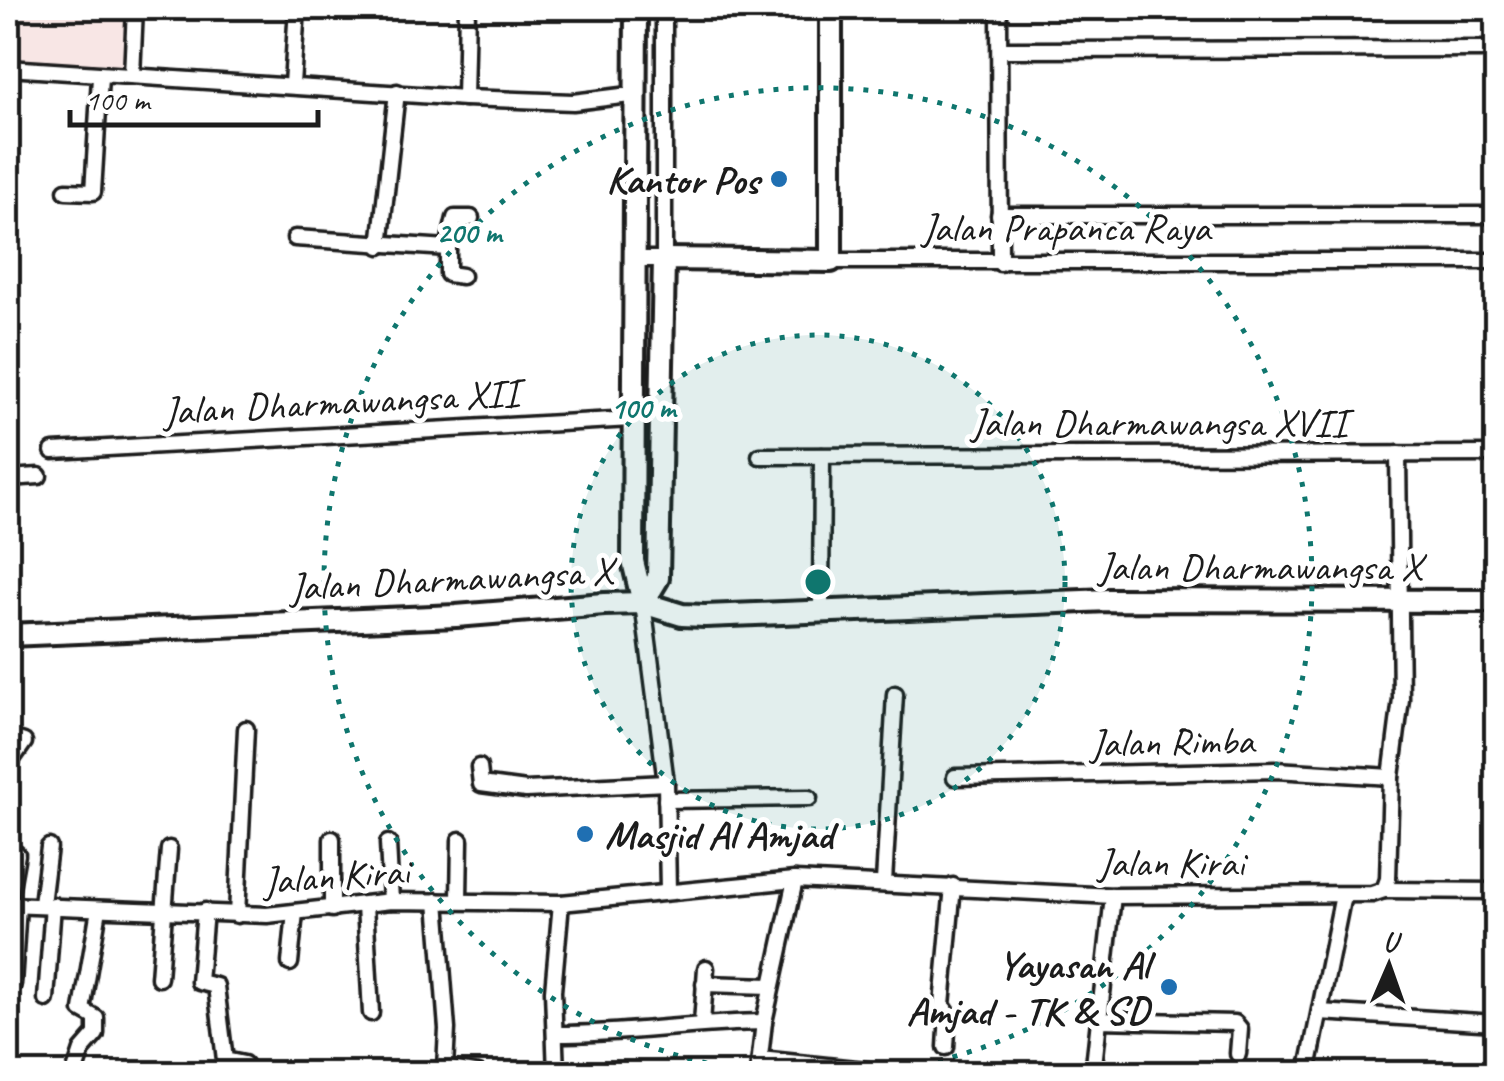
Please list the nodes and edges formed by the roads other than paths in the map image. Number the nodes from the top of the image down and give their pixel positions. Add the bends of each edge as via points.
1 (135, 8) edge
2 (297, 8) edge
3 (466, 8) edge
4 (636, 8) edge
5 (664, 8) edge
6 (831, 8) edge
7 (1000, 8) edge
8 (1496, 49) edge
9 (1000, 50) junction
10 (8, 68) edge
11 (132, 76) junction
12 (100, 77) junction
13 (292, 84) junction
14 (397, 92) junction
15 (638, 94) junction
16 (465, 98) junction
17 (66, 192) dead end
18 (999, 215) junction
19 (1496, 215) edge
20 (470, 218) dead end
21 (295, 238) dead end
22 (380, 246) junction
23 (448, 248) junction
24 (635, 259) junction
25 (664, 259) junction
26 (831, 261) junction
27 (1496, 261) edge
28 (1000, 263) junction
29 (462, 276) dead end
30 (632, 419) junction
31 (53, 450) dead end
32 (1398, 454) junction
33 (1496, 454) edge
34 (760, 456) dead end
35 (822, 456) junction
36 (39, 476) dead end
37 (8, 478) edge
38 (1496, 601) edge
39 (1397, 602) junction
40 (643, 603) junction
41 (822, 611) junction
42 (8, 635) edge
43 (895, 694) dead end
44 (246, 729) dead end
45 (8, 738) edge
46 (8, 764) edge
47 (478, 767) dead end
48 (1390, 776) junction
49 (955, 777) dead end
50 (666, 783) junction
51 (809, 798) dead end
52 (666, 800) junction
53 (332, 839) dead end
54 (460, 840) dead end
55 (388, 843) dead end
56 (49, 848) dead end
57 (169, 850) dead end
58 (17, 854) dead end
59 (795, 880) junction
60 (884, 882) junction
61 (953, 886) junction
62 (1384, 890) junction
63 (668, 891) junction
64 (1496, 891) edge
65 (1344, 895) junction
66 (1113, 896) junction
67 (437, 900) junction
68 (460, 900) junction
69 (391, 901) junction
70 (562, 903) junction
71 (11, 904) edge
72 (47, 905) junction
73 (365, 905) junction
74 (100, 908) junction
75 (162, 909) junction
76 (332, 909) junction
77 (205, 912) junction
78 (295, 912) junction
79 (237, 915) junction
80 (290, 963) dead end
81 (706, 968) dead end
82 (158, 978) dead end
83 (13, 984) dead end
84 (704, 984) junction
85 (771, 986) junction
86 (46, 998) dead end
87 (1320, 1012) junction
88 (370, 1013) dead end
89 (1098, 1020) junction
90 (764, 1022) junction
91 (702, 1023) junction
92 (1496, 1023) edge
93 (557, 1034) junction
94 (946, 1047) dead end
95 (1238, 1054) dead end
96 (759, 1066) edge
97 (74, 1074) edge
98 (248, 1074) edge
99 (479, 1074) edge
100 (556, 1074) edge
101 (903, 1074) edge
102 (1093, 1074) edge
103 (1307, 1074) edge

1 - 11 street
2 - 13 street
3 - 16 street
4 - 15 street
5 - 25 street
6 - 26 street
7 - 9 street
8 - 9 street
9 - 18 street
10 - 12 street
11 - 12 street
11 - 13 street
12 - 17 street via 94,192
13 - 14 street
14 - 16 street
14 - 22 street
15 - 16 street via 573,102
15 - 24 street
18 - 19 street
18 - 28 street
20 - 23 street via 455,218
21 - 22 street
22 - 23 street
23 - 29 street via 448,274
24 - 25 street, Jalan Prapanca Raya
24 - 30 street
25 - 26 street, Jalan Prapanca Raya
25 - 40 street via 658,578
26 - 28 street, Jalan Prapanca Raya
27 - 28 street, Jalan Prapanca Raya
30 - 31 street, Jalan Dharmawangsa XII
30 - 40 street via 633,561
32 - 33 street, Jalan Dharmawangsa XVII
32 - 35 street, Jalan Dharmawangsa XVII
32 - 39 street
34 - 35 street, Jalan Dharmawangsa XVII
35 - 41 street
36 - 37 street
38 - 39 street, Jalan Dharmawangsa X
39 - 41 street, Jalan Dharmawangsa X via 1109,600
39 - 48 street via 1401,699
40 - 41 street, Jalan Dharmawangsa X via 682,616
40 - 42 street, Jalan Dharmawangsa X
40 - 50 street
43 - 60 street
44 - 79 street
45 - 46 street via 21,738 21,750
47 - 50 street via 481,784 526,790
48 - 49 street, Jalan Rimba via 1276,770
48 - 62 street
50 - 52 street
51 - 52 street
52 - 63 street
53 - 76 street
54 - 68 street
55 - 69 street
56 - 72 street
57 - 75 street
58 - 71 street
59 - 60 street, Jalan Kirai
59 - 63 street, Jalan Kirai
59 - 85 street
60 - 61 street, Jalan Kirai
61 - 66 street, Jalan Kirai
61 - 94 street via 942,1005 948,1014
62 - 64 street, Jalan Kirai
62 - 65 street, Jalan Kirai
63 - 70 street, Jalan Kirai
65 - 66 street, Jalan Kirai
65 - 87 street
66 - 89 street
67 - 68 street, Jalan Kirai
67 - 69 street, Jalan Kirai
67 - 99 street via 444,1067
68 - 70 street, Jalan Kirai
69 - 73 street, Jalan Kirai
70 - 93 street via 553,992
71 - 72 street, Jalan Kirai
71 - 83 street
72 - 74 street, Jalan Kirai
72 - 86 street
73 - 76 street, Jalan Kirai
73 - 88 street
74 - 75 street, Jalan Kirai
74 - 97 street via 82,1007 96,1018 96,1034
75 - 77 street, Jalan Kirai
75 - 82 street
76 - 78 street, Jalan Kirai
77 - 79 street, Jalan Kirai
77 - 98 street via 199,982 216,986 225,1060 244,1064
78 - 79 street, Jalan Kirai
78 - 80 street
81 - 84 street
84 - 85 street
84 - 91 street
85 - 90 street
87 - 92 street
87 - 103 street
89 - 95 street via 1235,1023
89 - 102 street
90 - 91 street
90 - 96 street
91 - 93 street via 624,1034
93 - 100 street
96 - 101 street

